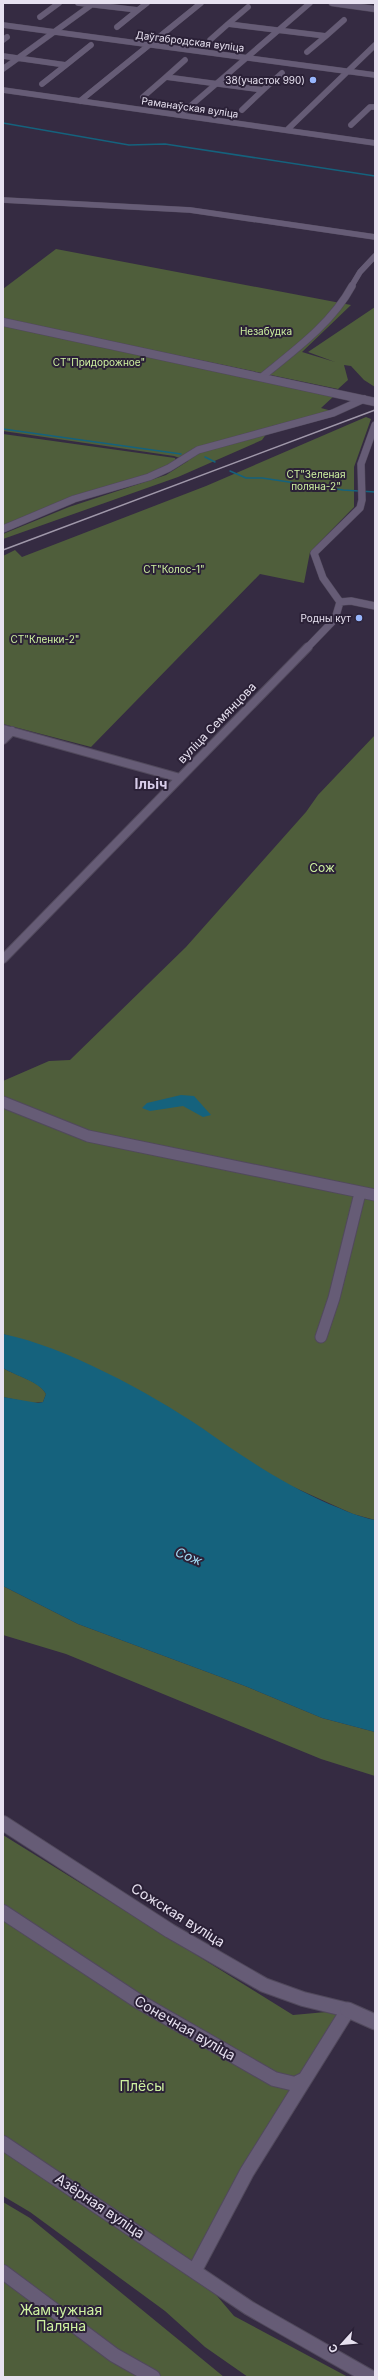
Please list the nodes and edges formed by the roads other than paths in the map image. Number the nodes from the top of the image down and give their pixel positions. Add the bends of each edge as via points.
1 (59, 3) edge
2 (78, 3) edge
3 (148, 3) edge
4 (201, 3) edge
5 (310, 3) edge
6 (332, 3) edge
7 (93, 4) edge
8 (248, 7) dead end
9 (375, 9) edge
10 (138, 10) junction
11 (40, 17) dead end
12 (344, 20) dead end
13 (228, 24) junction
14 (3, 26) edge
15 (117, 27) dead end
16 (277, 29) junction
17 (54, 32) junction
18 (326, 36) junction
19 (210, 40) dead end
20 (91, 45) dead end
21 (150, 45) junction
22 (375, 45) edge
23 (307, 52) dead end
24 (3, 56) edge
25 (246, 57) junction
26 (19, 58) junction
27 (185, 60) dead end
28 (66, 65) junction
29 (3, 70) edge
30 (348, 71) junction
31 (282, 73) dead end
32 (375, 75) edge
33 (166, 77) junction
34 (215, 83) junction
35 (42, 84) dead end
36 (3, 90) edge
37 (263, 90) junction
38 (143, 97) dead end
39 (80, 101) junction
40 (375, 102) edge
41 (373, 107) edge
42 (242, 110) dead end
43 (180, 115) junction
44 (351, 125) dead end
45 (287, 130) junction
46 (375, 143) edge
47 (3, 200) edge
48 (375, 237) edge
49 (375, 256) edge
50 (3, 322) edge
51 (262, 376) junction
52 (364, 399) junction
53 (375, 402) edge
54 (375, 425) edge
55 (3, 529) edge
56 (340, 602) junction
57 (375, 606) edge
58 (3, 729) edge
59 (12, 732) junction
60 (3, 740) edge
61 (180, 778) junction
62 (3, 959) edge
63 (3, 1102) edge
64 (360, 1193) junction
65 (375, 1195) edge
66 (321, 1337) dead end
67 (3, 1822) edge
68 (3, 1912) edge
69 (348, 2010) junction
70 (375, 2022) edge
71 (305, 2079) junction
72 (3, 2143) edge
73 (195, 2270) junction
74 (3, 2272) edge
75 (153, 2377) edge
76 (370, 2377) edge

1 - 11 street
2 - 7 street
3 - 10 street
4 - 21 street
5 - 16 street
6 - 9 street
7 - 10 street
7 - 17 street
8 - 13 street
10 - 15 street
12 - 18 street
13 - 16 street
13 - 19 street
14 - 17 street, Даўгабродская вуліца
16 - 18 street
16 - 25 street
17 - 21 street, Даўгабродская вуліца
17 - 26 street
18 - 23 street
20 - 28 street
21 - 25 street, Даўгабродская вуліца
21 - 39 street
22 - 30 street
24 - 26 street
25 - 30 street, Даўгабродская вуліца
25 - 34 street
26 - 28 street
26 - 29 street
27 - 33 street
28 - 35 street
30 - 32 street, Даўгабродская вуліца
30 - 45 street
31 - 37 street
33 - 34 street
33 - 38 street
34 - 37 street
34 - 43 street
36 - 39 street, Раманаўская вуліца
37 - 42 street
39 - 43 street, Раманаўская вуліца
40 - 41 street
41 - 44 street
43 - 45 street, Раманаўская вуліца
45 - 46 street, Раманаўская вуліца
47 - 48 street via 190,210
49 - 51 street via 360,272 341,306 292,353
50 - 51 street
51 - 52 street
52 - 53 street
52 - 55 street via 333,413 198,450 150,477 74,499
54 - 56 street via 361,464 360,508 314,552 323,578
56 - 57 street via 351,601
56 - 61 street, вуліца Семянцова via 335,619
58 - 59 street
59 - 60 street
59 - 61 street
61 - 62 street, вуліца Семянцова
63 - 64 street via 88,1136 215,1160
64 - 65 street
64 - 66 street via 334,1298
67 - 69 street, Сожская вуліца via 170,1931 264,1985 303,1999
68 - 71 street, Сонечная вуліца via 138,2001 274,2079 295,2084
69 - 70 street
69 - 71 street
71 - 73 street via 248,2172
72 - 73 street, Азёрная вуліца
73 - 76 street, Азёрная вуліца via 249,2308
74 - 75 street via 114,2355

